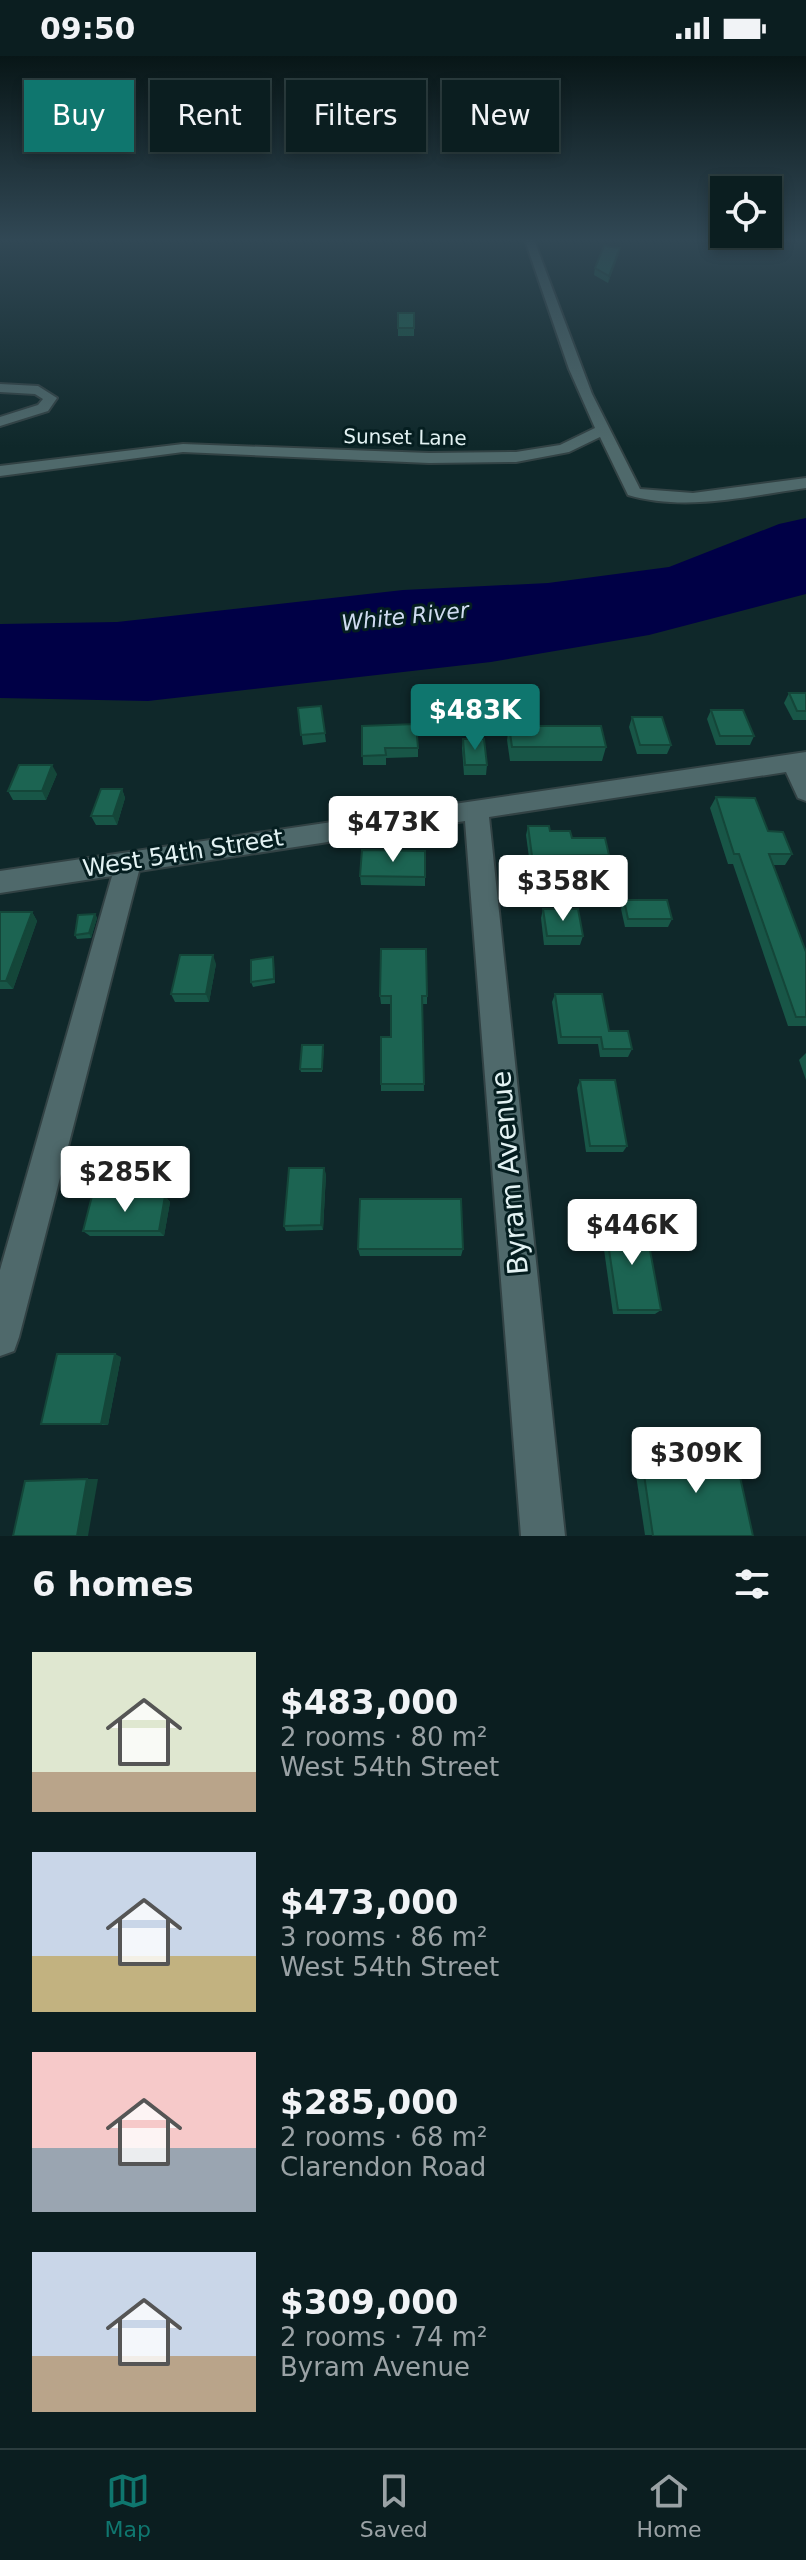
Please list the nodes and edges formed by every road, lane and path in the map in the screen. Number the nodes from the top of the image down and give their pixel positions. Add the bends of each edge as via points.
1 (555, 309) edge
2 (0, 388) edge
3 (0, 422) edge
4 (600, 431) junction
5 (0, 471) edge
6 (806, 483) edge
7 (800, 762) edge
8 (806, 792) edge
9 (476, 810) junction
10 (129, 861) junction
11 (0, 882) edge
12 (0, 1337) edge
13 (543, 1536) edge

1 - 4 street
2 - 3 street via 38,390 50,398 43,408
4 - 5 street, Sunset Lane via 564,449 516,457 183,448
4 - 6 street via 631,488 650,497
7 - 8 street
7 - 9 street, West 54th Street
9 - 10 street, West 54th Street
9 - 13 street, Byram Avenue
10 - 11 street, West 54th Street
10 - 12 street

